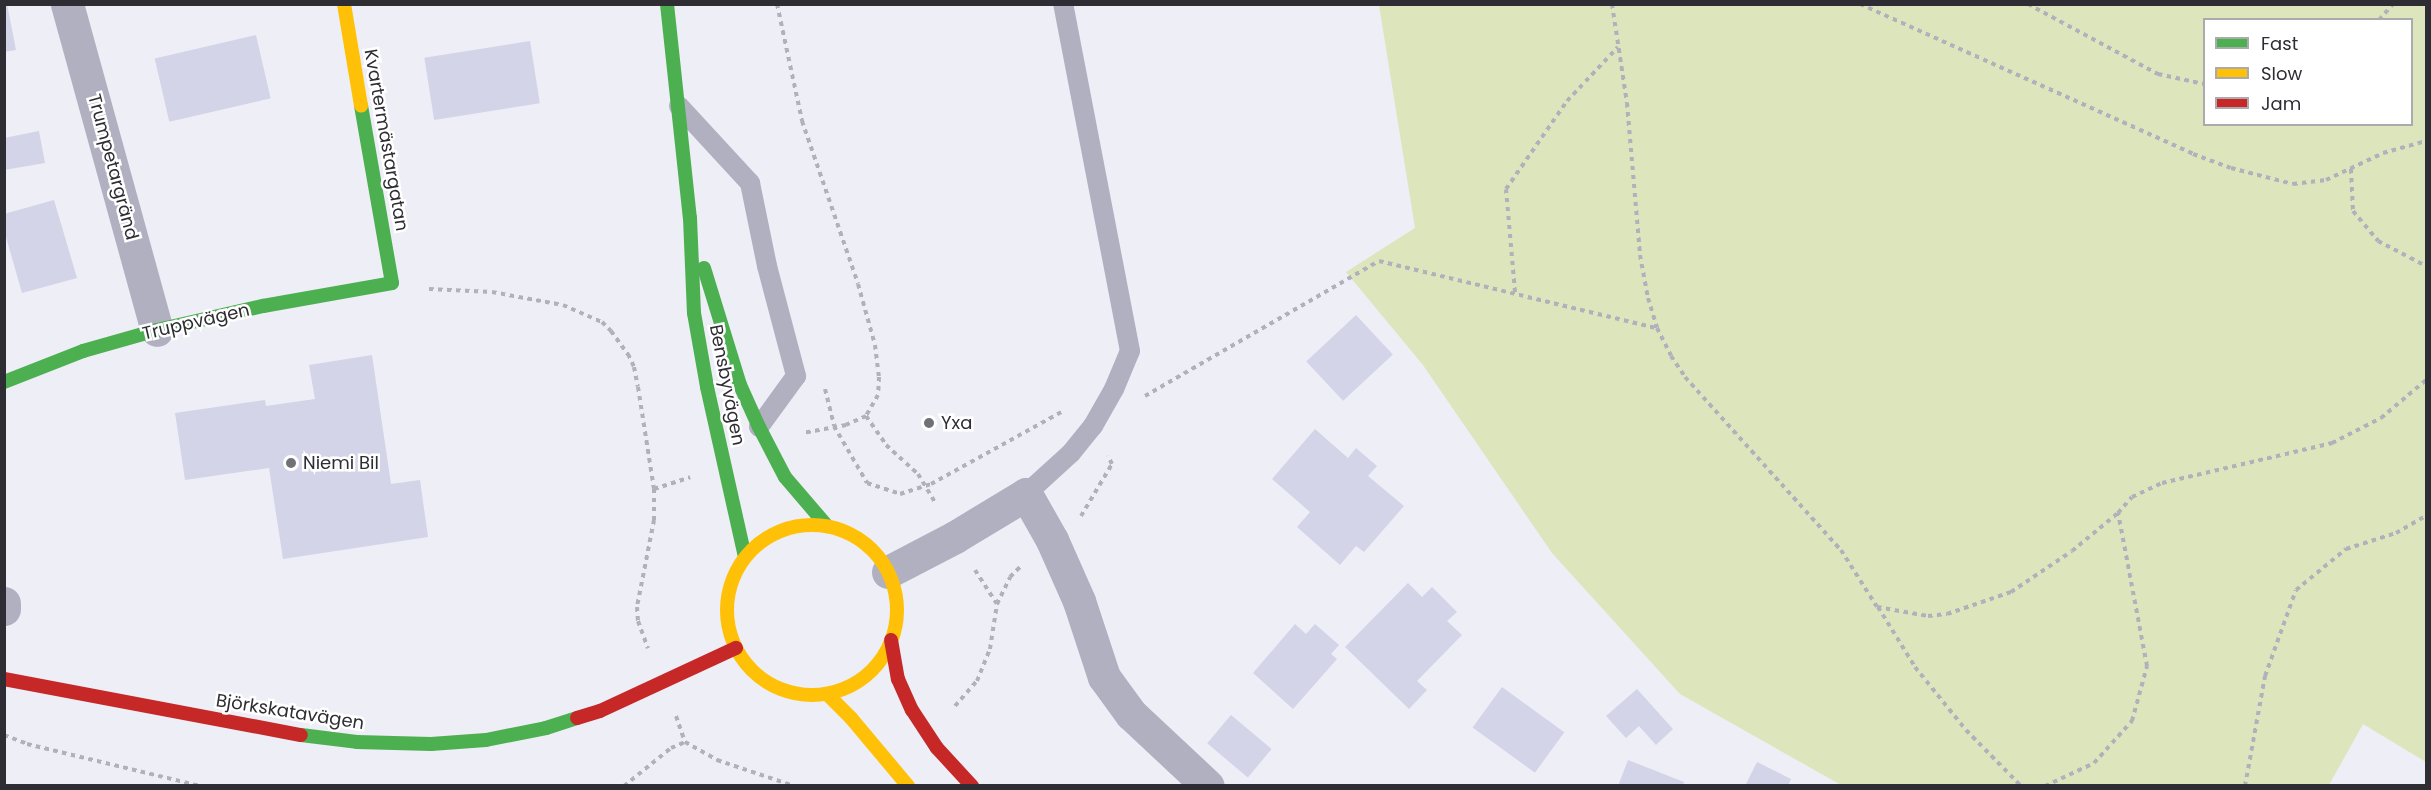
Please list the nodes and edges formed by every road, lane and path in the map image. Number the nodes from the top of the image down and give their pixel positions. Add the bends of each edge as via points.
1 (67, 4) edge
2 (344, 4) edge
3 (667, 4) edge
4 (777, 4) edge
5 (1063, 4) edge
6 (1860, 4) edge
7 (2028, 4) edge
8 (2393, 4) edge
9 (1614, 5) edge
10 (2381, 18) edge
11 (1618, 47) junction
12 (2203, 84) edge
13 (679, 106) junction
14 (2427, 141) edge
15 (2351, 169) junction
16 (690, 218) junction
17 (2427, 266) edge
18 (392, 283) junction
19 (1515, 292) junction
20 (1657, 328) junction
21 (157, 330) junction
22 (2427, 380) edge
23 (4, 382) edge
24 (1144, 397) dead end
25 (834, 426) junction
26 (1093, 426) junction
27 (759, 427) junction
28 (769, 447) junction
29 (654, 489) dead end
30 (1026, 494) junction
31 (2118, 513) junction
32 (2427, 516) edge
33 (827, 526) junction
34 (1052, 540) junction
35 (745, 556) junction
36 (888, 572) junction
37 (4, 603) edge
38 (1877, 607) junction
39 (4, 609) edge
40 (891, 640) junction
41 (736, 648) junction
42 (4, 679) edge
43 (826, 694) junction
44 (925, 732) junction
45 (4, 735) edge
46 (685, 742) dead end
47 (200, 786) edge
48 (624, 786) edge
49 (908, 786) edge
50 (972, 786) edge
51 (1208, 786) edge
52 (2021, 786) edge
53 (2045, 786) edge
54 (2245, 786) edge

1 - 21 street, Trumpetargränd
2 - 18 main road, Kvartermästargatan
3 - 13 main road, Bensbyvägen
4 - 25 path via 802,121 875,345 879,377 874,406 856,422
5 - 26 lane via 1130,351
6 - 15 path via 2231,168 2302,184 2326,180
7 - 12 path via 2158,74
8 - 10 path
9 - 11 path
11 - 19 path via 1567,100 1506,189
11 - 20 path via 1627,103 1640,255
13 - 16 main road, Bensbyvägen
13 - 27 lane via 750,183 796,376
14 - 15 path via 2383,153
15 - 17 path via 2353,211 2379,241
16 - 27 main road, Bensbyvägen via 741,385
16 - 35 main road, Bensbyvägen via 694,313
18 - 21 main road, Truppvägen
18 - 29 path via 492,292 563,304 602,322 634,367
19 - 20 path
19 - 24 path via 1379,261
20 - 38 path via 1685,377 1840,550
21 - 23 main road, Truppvägen via 66,357
22 - 31 path via 2381,418 2332,443 2162,483 2132,497
25 - 26 path via 867,483 900,494 931,484 1076,404
25 - 28 path
26 - 30 lane via 1071,453
26 - 34 path via 1112,464 1081,517
27 - 28 main road, Bensbyvägen
28 - 33 main road, Bensbyvägen via 785,477
30 - 34 street
30 - 36 street
31 - 38 path via 2072,551 2011,592 1928,616
31 - 53 path via 2148,666 2132,721 2094,763
32 - 54 path via 2396,533 2346,549 2296,590 2265,676
33 - 35 main road via 783,530
33 - 36 main road via 864,543
34 - 44 path via 1010,578 997,604 990,649 977,681 961,702
34 - 51 street via 1079,602 1104,677 1131,714
35 - 41 main road via 728,596 728,620
36 - 40 main road via 897,607
37 - 39 street
38 - 52 path via 1915,667 1966,730
40 - 43 main road via 877,666 865,676
40 - 44 main road via 898,679
41 - 42 main road, Björkskatavägen via 600,711 546,728 486,740 430,744 306,736
41 - 43 main road via 748,666 770,684 801,695
43 - 49 main road
44 - 50 main road
45 - 47 path
46 - 48 path via 671,748

